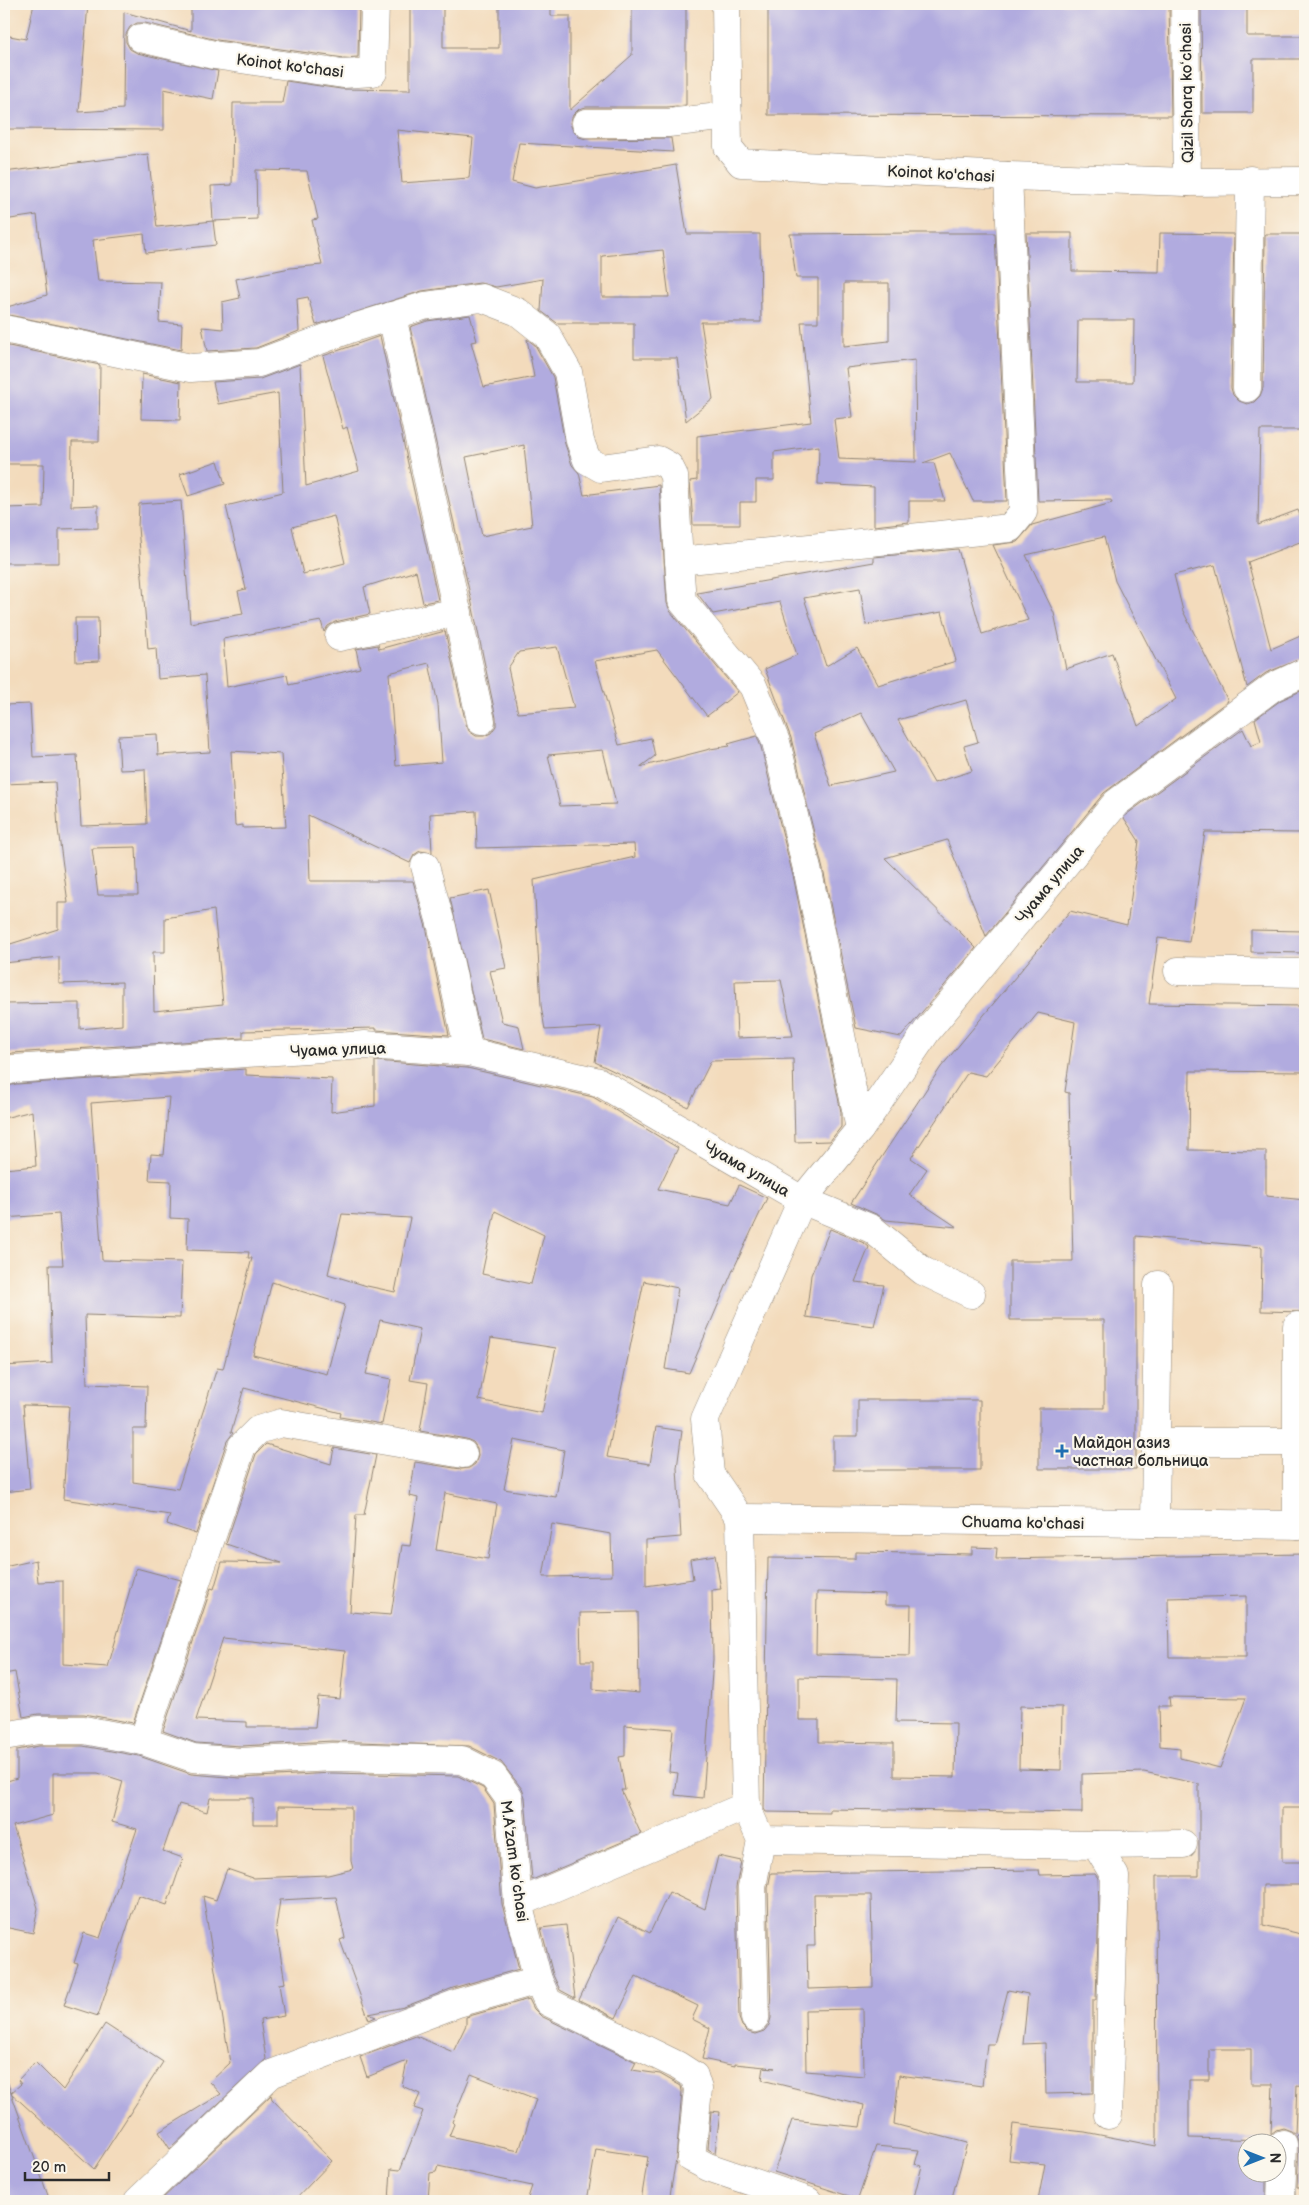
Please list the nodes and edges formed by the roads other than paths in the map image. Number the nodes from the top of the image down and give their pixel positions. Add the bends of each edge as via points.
1 (374, 4) edge
2 (726, 4) edge
3 (1185, 4) edge
4 (141, 38) dead end
5 (728, 116) junction
6 (586, 123) dead end
7 (1008, 176) junction
8 (1250, 180) junction
9 (1305, 181) edge
10 (1187, 182) junction
11 (392, 316) junction
12 (4, 329) edge
13 (1247, 388) dead end
14 (679, 561) junction
15 (458, 612) junction
16 (339, 636) dead end
17 (1305, 672) edge
18 (481, 721) dead end
19 (425, 866) dead end
20 (1178, 971) dead end
21 (1305, 973) edge
22 (469, 1052) junction
23 (4, 1072) edge
24 (860, 1129) junction
25 (802, 1200) junction
26 (1158, 1285) dead end
27 (971, 1294) dead end
28 (1297, 1326) dead end
29 (1156, 1442) junction
30 (1298, 1442) junction
31 (463, 1454) dead end
32 (740, 1518) junction
33 (1155, 1524) junction
34 (1301, 1525) edge
35 (4, 1736) edge
36 (143, 1741) junction
37 (746, 1806) junction
38 (761, 1840) junction
39 (1096, 1844) junction
40 (1182, 1844) dead end
41 (518, 1902) junction
42 (538, 1980) junction
43 (755, 2018) dead end
44 (1108, 2115) dead end
45 (1282, 2182) edge
46 (138, 2201) edge
47 (808, 2201) edge
48 (1281, 2201) edge

1 - 4 street, Koinot ko'chasi via 373,72 343,74 214,56
2 - 5 street, Koinot ko'chasi
3 - 10 street, Qizil Sharq koʻchasi
5 - 6 street via 668,123
5 - 7 street, Koinot ko'chasi via 728,147 741,163
7 - 10 street, Koinot ko'chasi
7 - 14 street via 1023,512 1010,528
8 - 9 street, Koinot ko'chasi
8 - 10 street, Koinot ko'chasi
8 - 13 street
11 - 12 street via 259,363 191,368
11 - 14 street via 424,306 482,298 518,312 547,334 568,372 580,441 587,460 601,468 658,460 669,466 674,476
11 - 15 street
14 - 24 street via 682,601 754,686 776,742 809,877
15 - 16 street
15 - 18 street
17 - 24 street, Чуама улица via 1273,688 1116,803 927,1031
19 - 22 street via 442,927
20 - 21 street
22 - 23 street, Чуама улица via 365,1045
22 - 25 street, Чуама улица via 599,1082
24 - 25 street, Чуама улица
25 - 27 street via 872,1229 923,1271
25 - 32 street via 705,1419 710,1474
26 - 29 street
28 - 30 street
29 - 30 street
29 - 33 street
30 - 34 street
31 - 36 street via 281,1423 258,1430 242,1446
32 - 33 street, Chuama ko'chasi
32 - 37 street
33 - 34 street, Chuama ko'chasi
35 - 36 street, M.Aʻzam koʻchasi via 38,1730 84,1730
36 - 41 street, M.Aʻzam koʻchasi via 193,1758 241,1762 332,1757 462,1760 493,1776 509,1798
37 - 38 street
37 - 41 street
38 - 39 street
38 - 43 street via 752,1887
39 - 40 street
39 - 44 street via 1115,1876
41 - 42 street, M.Aʻzam koʻchasi
42 - 46 street via 458,2003 271,2074
42 - 47 street, M.Aʻzam koʻchasi via 548,2002 677,2064 694,2076 698,2089 691,2158 708,2167
45 - 48 street

